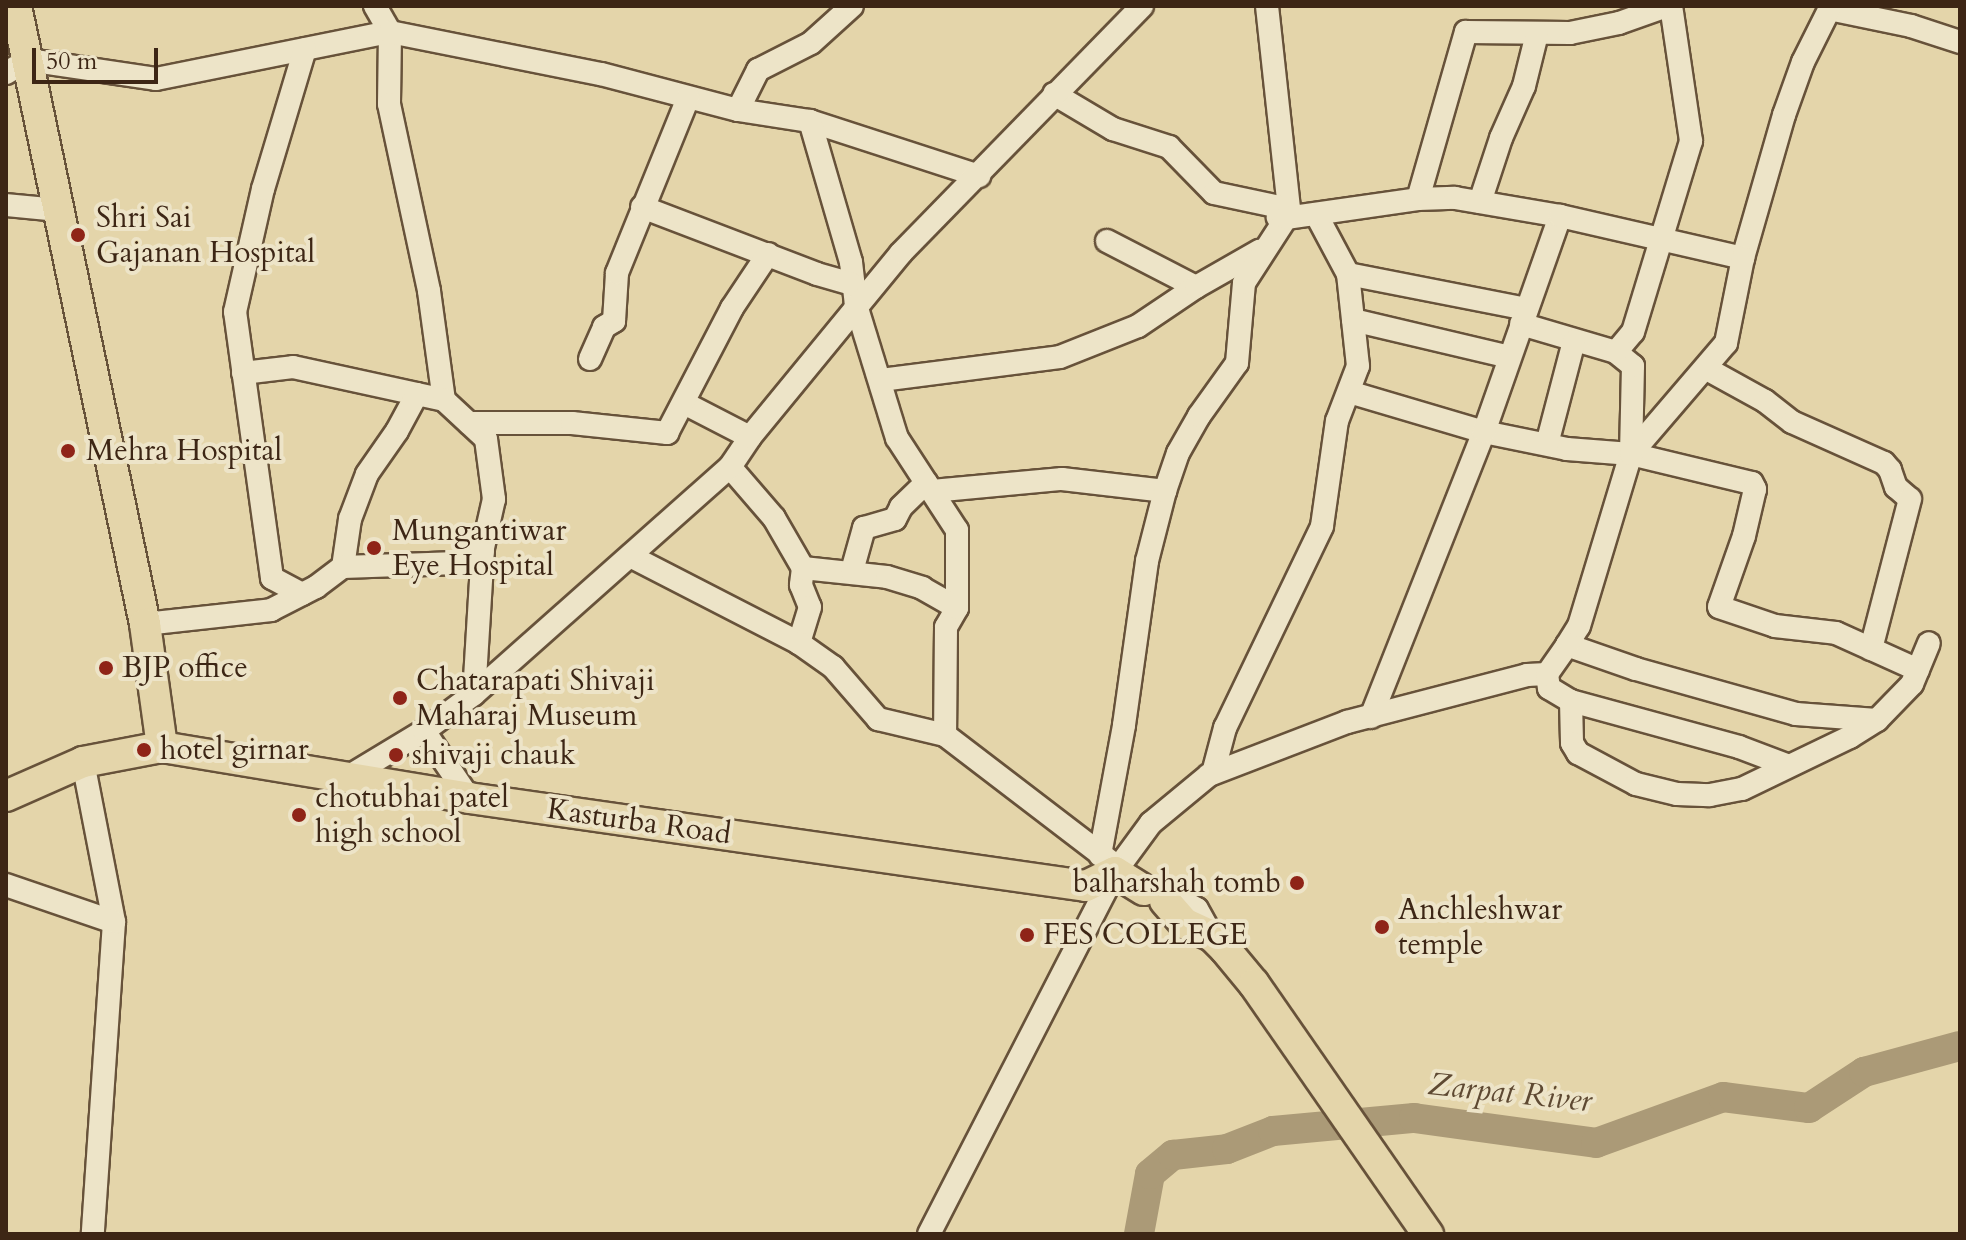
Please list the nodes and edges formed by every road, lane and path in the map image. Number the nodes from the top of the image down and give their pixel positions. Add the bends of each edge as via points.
1 (16, 6) edge
2 (375, 6) edge
3 (852, 6) edge
4 (1142, 6) edge
5 (1267, 6) edge
6 (1669, 6) edge
7 (1830, 7) edge
8 (390, 32) junction
9 (1537, 34) junction
10 (1960, 42) edge
11 (305, 49) junction
12 (17, 67) edge
13 (1054, 94) junction
14 (688, 98) junction
15 (738, 110) junction
16 (810, 121) junction
17 (979, 176) junction
18 (1418, 199) junction
19 (1480, 202) junction
20 (6, 205) edge
21 (642, 207) junction
22 (58, 210) junction
23 (1284, 215) junction
24 (1317, 216) junction
25 (1560, 216) junction
26 (1660, 239) junction
27 (1107, 241) dead end
28 (768, 254) junction
29 (1743, 258) junction
30 (1348, 274) junction
31 (1196, 287) junction
32 (854, 294) junction
33 (1524, 316) junction
34 (1353, 320) junction
35 (1574, 341) junction
36 (1616, 352) junction
37 (1510, 357) junction
38 (590, 359) dead end
39 (1707, 369) junction
40 (243, 373) junction
41 (881, 380) junction
42 (1349, 392) junction
43 (417, 394) junction
44 (444, 400) junction
45 (684, 403) junction
46 (469, 423) junction
47 (1484, 432) junction
48 (750, 437) junction
49 (1547, 444) junction
50 (1631, 454) junction
51 (730, 467) junction
52 (929, 487) junction
53 (1165, 491) junction
54 (483, 552) junction
55 (632, 557) junction
56 (343, 567) junction
57 (803, 568) junction
58 (852, 571) junction
59 (302, 594) junction
60 (957, 608) junction
61 (145, 624) junction
62 (799, 643) junction
63 (1929, 643) dead end
64 (1567, 645) junction
65 (1871, 649) junction
66 (1918, 670) junction
67 (1547, 674) junction
68 (474, 694) junction
69 (1571, 701) junction
70 (1371, 717) junction
71 (1877, 720) junction
72 (424, 731) junction
73 (945, 735) junction
74 (162, 747) junction
75 (83, 762) junction
76 (1789, 766) junction
77 (1213, 773) junction
78 (348, 777) junction
79 (6, 796) edge
80 (469, 798) junction
81 (1111, 865) junction
82 (6, 885) edge
83 (114, 922) junction
84 (1212, 936) junction
85 (93, 1234) edge
86 (929, 1234) edge
87 (1428, 1234) edge

1 - 12 main road
2 - 8 street
3 - 15 street via 811,43 758,70
4 - 13 street
5 - 23 street
6 - 9 street via 1593,30
6 - 26 street via 1691,141
7 - 10 street
7 - 29 street via 1784,115
8 - 11 street
8 - 14 street via 601,74
8 - 44 street via 389,104 429,291
9 - 18 street via 1466,32
9 - 19 street via 1524,86
11 - 12 street via 156,79
11 - 40 street via 263,189 235,312
12 - 22 main road
13 - 17 street
13 - 23 street via 1113,129 1169,147 1214,193
14 - 15 street
14 - 21 street
15 - 16 street
16 - 17 street
16 - 32 street via 851,262
17 - 32 street
18 - 19 street
18 - 24 street
19 - 25 street
20 - 22 street
21 - 28 street
21 - 38 street via 617,273 614,321 604,327
22 - 61 main road
23 - 24 street
23 - 31 street via 1259,251
23 - 53 street via 1244,283 1237,363 1192,428
24 - 30 street
25 - 26 street
25 - 33 street
26 - 29 street
26 - 36 street via 1633,332
27 - 31 street
28 - 32 street
28 - 45 street via 732,308
29 - 39 street via 1726,343
30 - 33 street
30 - 34 street
31 - 41 street via 1138,326 1060,357
32 - 41 street
32 - 48 street
33 - 35 street
33 - 37 street
34 - 37 street
34 - 42 street via 1358,366
35 - 36 street
35 - 49 street
36 - 50 street via 1633,366
37 - 47 street
39 - 50 street
39 - 65 street via 1792,422 1884,463 1896,487 1908,496
40 - 43 street via 293,367
40 - 59 street via 272,578
41 - 52 street via 897,438
42 - 47 street
42 - 77 street via 1337,421 1322,526 1225,728
43 - 44 street
43 - 56 street via 367,474 350,519
44 - 46 street
45 - 46 street via 665,434 572,423
45 - 48 street
46 - 54 street via 486,439 494,499
47 - 49 street
47 - 70 street
48 - 51 street
49 - 50 street
50 - 64 street via 1579,626
50 - 65 street via 1754,486 1721,608 1790,629 1828,631
51 - 55 street
51 - 57 street via 774,518
52 - 53 street via 1062,479
52 - 58 street via 901,507 895,519 864,528
52 - 60 street via 957,530
53 - 81 street via 1147,561
54 - 56 street via 457,563
54 - 68 street
55 - 62 street
55 - 68 street
56 - 59 street
57 - 58 street
57 - 62 street via 801,585 810,607
58 - 60 street via 905,582
59 - 61 street via 271,610
60 - 73 street via 946,627
61 - 74 main road
62 - 73 street via 833,667 878,719
63 - 66 street
64 - 67 street
64 - 71 street via 1796,714
65 - 66 street
66 - 71 street via 1906,692
67 - 69 street via 1549,688
67 - 70 street
68 - 72 street
69 - 76 street
69 - 76 street via 1572,743 1578,753 1636,784 1677,794 1729,793
70 - 77 street
71 - 76 street
72 - 78 street
72 - 80 street
73 - 81 street
74 - 75 main road, Kasturba Road
74 - 78 main road, Kasturba Road
75 - 79 main road, Kasturba Road
75 - 83 street
77 - 81 street via 1151,823
78 - 80 main road, Kasturba Road
80 - 81 main road, Kasturba Road via 1086,886
81 - 84 main road via 1184,923
81 - 84 street via 1197,909
81 - 86 street
82 - 83 street
83 - 85 street
84 - 87 main road via 1292,1038

